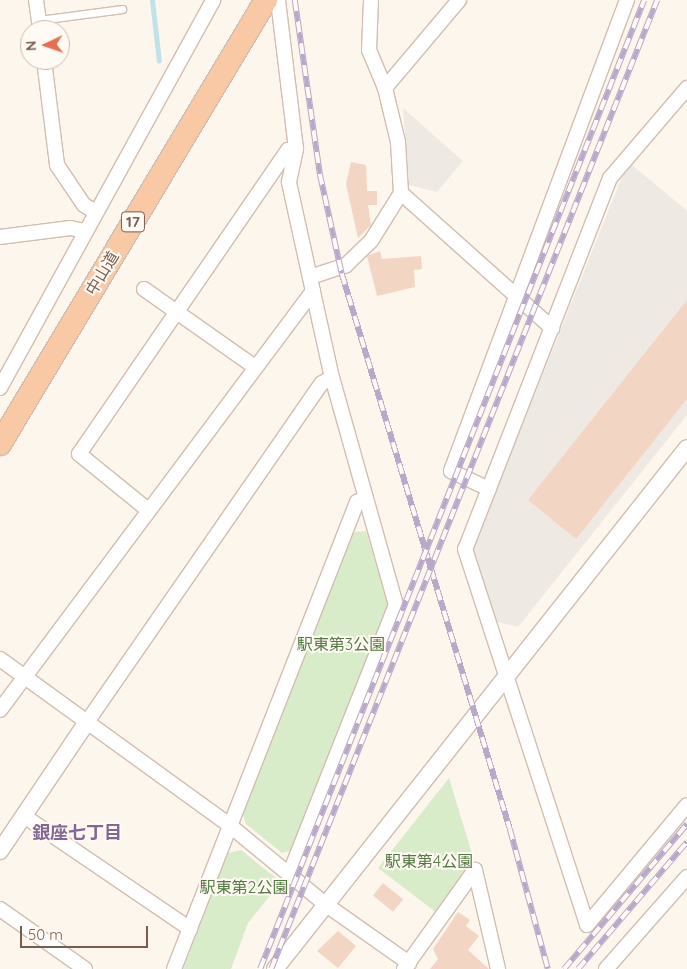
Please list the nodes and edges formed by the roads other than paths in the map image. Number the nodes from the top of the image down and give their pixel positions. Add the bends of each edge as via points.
1 (36, 0) edge
2 (213, 0) edge
3 (266, 0) edge
4 (278, 0) edge
5 (371, 0) edge
6 (459, 0) edge
7 (627, 0) edge
8 (122, 9) dead end
9 (39, 20) edge
10 (66, 20) edge
11 (45, 70) edge
12 (385, 88) junction
13 (687, 88) edge
14 (296, 148) junction
15 (401, 193) junction
16 (94, 212) junction
17 (85, 231) junction
18 (0, 237) edge
19 (311, 284) junction
20 (144, 289) dead end
21 (515, 296) junction
22 (178, 313) junction
23 (552, 328) junction
24 (255, 367) junction
25 (332, 378) junction
26 (0, 388) edge
27 (0, 444) edge
28 (687, 448) edge
29 (489, 489) junction
30 (364, 499) junction
31 (148, 510) junction
32 (0, 659) edge
33 (508, 672) junction
34 (23, 675) junction
35 (0, 710) edge
36 (87, 722) junction
37 (687, 805) edge
38 (24, 816) junction
39 (228, 824) junction
40 (0, 851) edge
41 (289, 875) junction
42 (687, 877) edge
43 (325, 904) junction
44 (0, 909) edge
45 (190, 929) junction
46 (407, 966) edge
47 (86, 969) edge
48 (174, 969) edge
49 (276, 969) edge
50 (498, 969) edge
51 (606, 969) edge

1 - 9 street
2 - 16 street
3 - 27 highway, 中山道 / 17
4 - 14 street
5 - 12 street via 369,50
6 - 12 street
7 - 21 street
8 - 10 lane
11 - 16 street via 57,164 84,205
12 - 15 street via 398,142
13 - 23 street via 610,178
14 - 19 street via 289,182
14 - 22 street via 288,150
15 - 19 street via 371,241 346,265
15 - 21 street
16 - 17 street
17 - 18 street via 70,228
17 - 26 street
19 - 24 street
19 - 25 street
20 - 22 street
21 - 23 street
21 - 29 street via 451,471
22 - 24 street
22 - 31 street via 79,454
23 - 29 street
24 - 31 street
25 - 30 street
25 - 36 street via 322,383
28 - 33 street
29 - 33 street via 465,549
30 - 39 street via 357,502
30 - 41 street via 396,605
31 - 34 street
32 - 34 street
33 - 37 street via 586,925
33 - 43 street
34 - 35 street
34 - 36 street
36 - 38 street
36 - 39 street
38 - 40 street
38 - 45 street
39 - 41 street
39 - 45 street
41 - 43 street
42 - 51 street
43 - 46 street
43 - 49 street
44 - 47 street
45 - 48 street
46 - 50 street via 476,870

